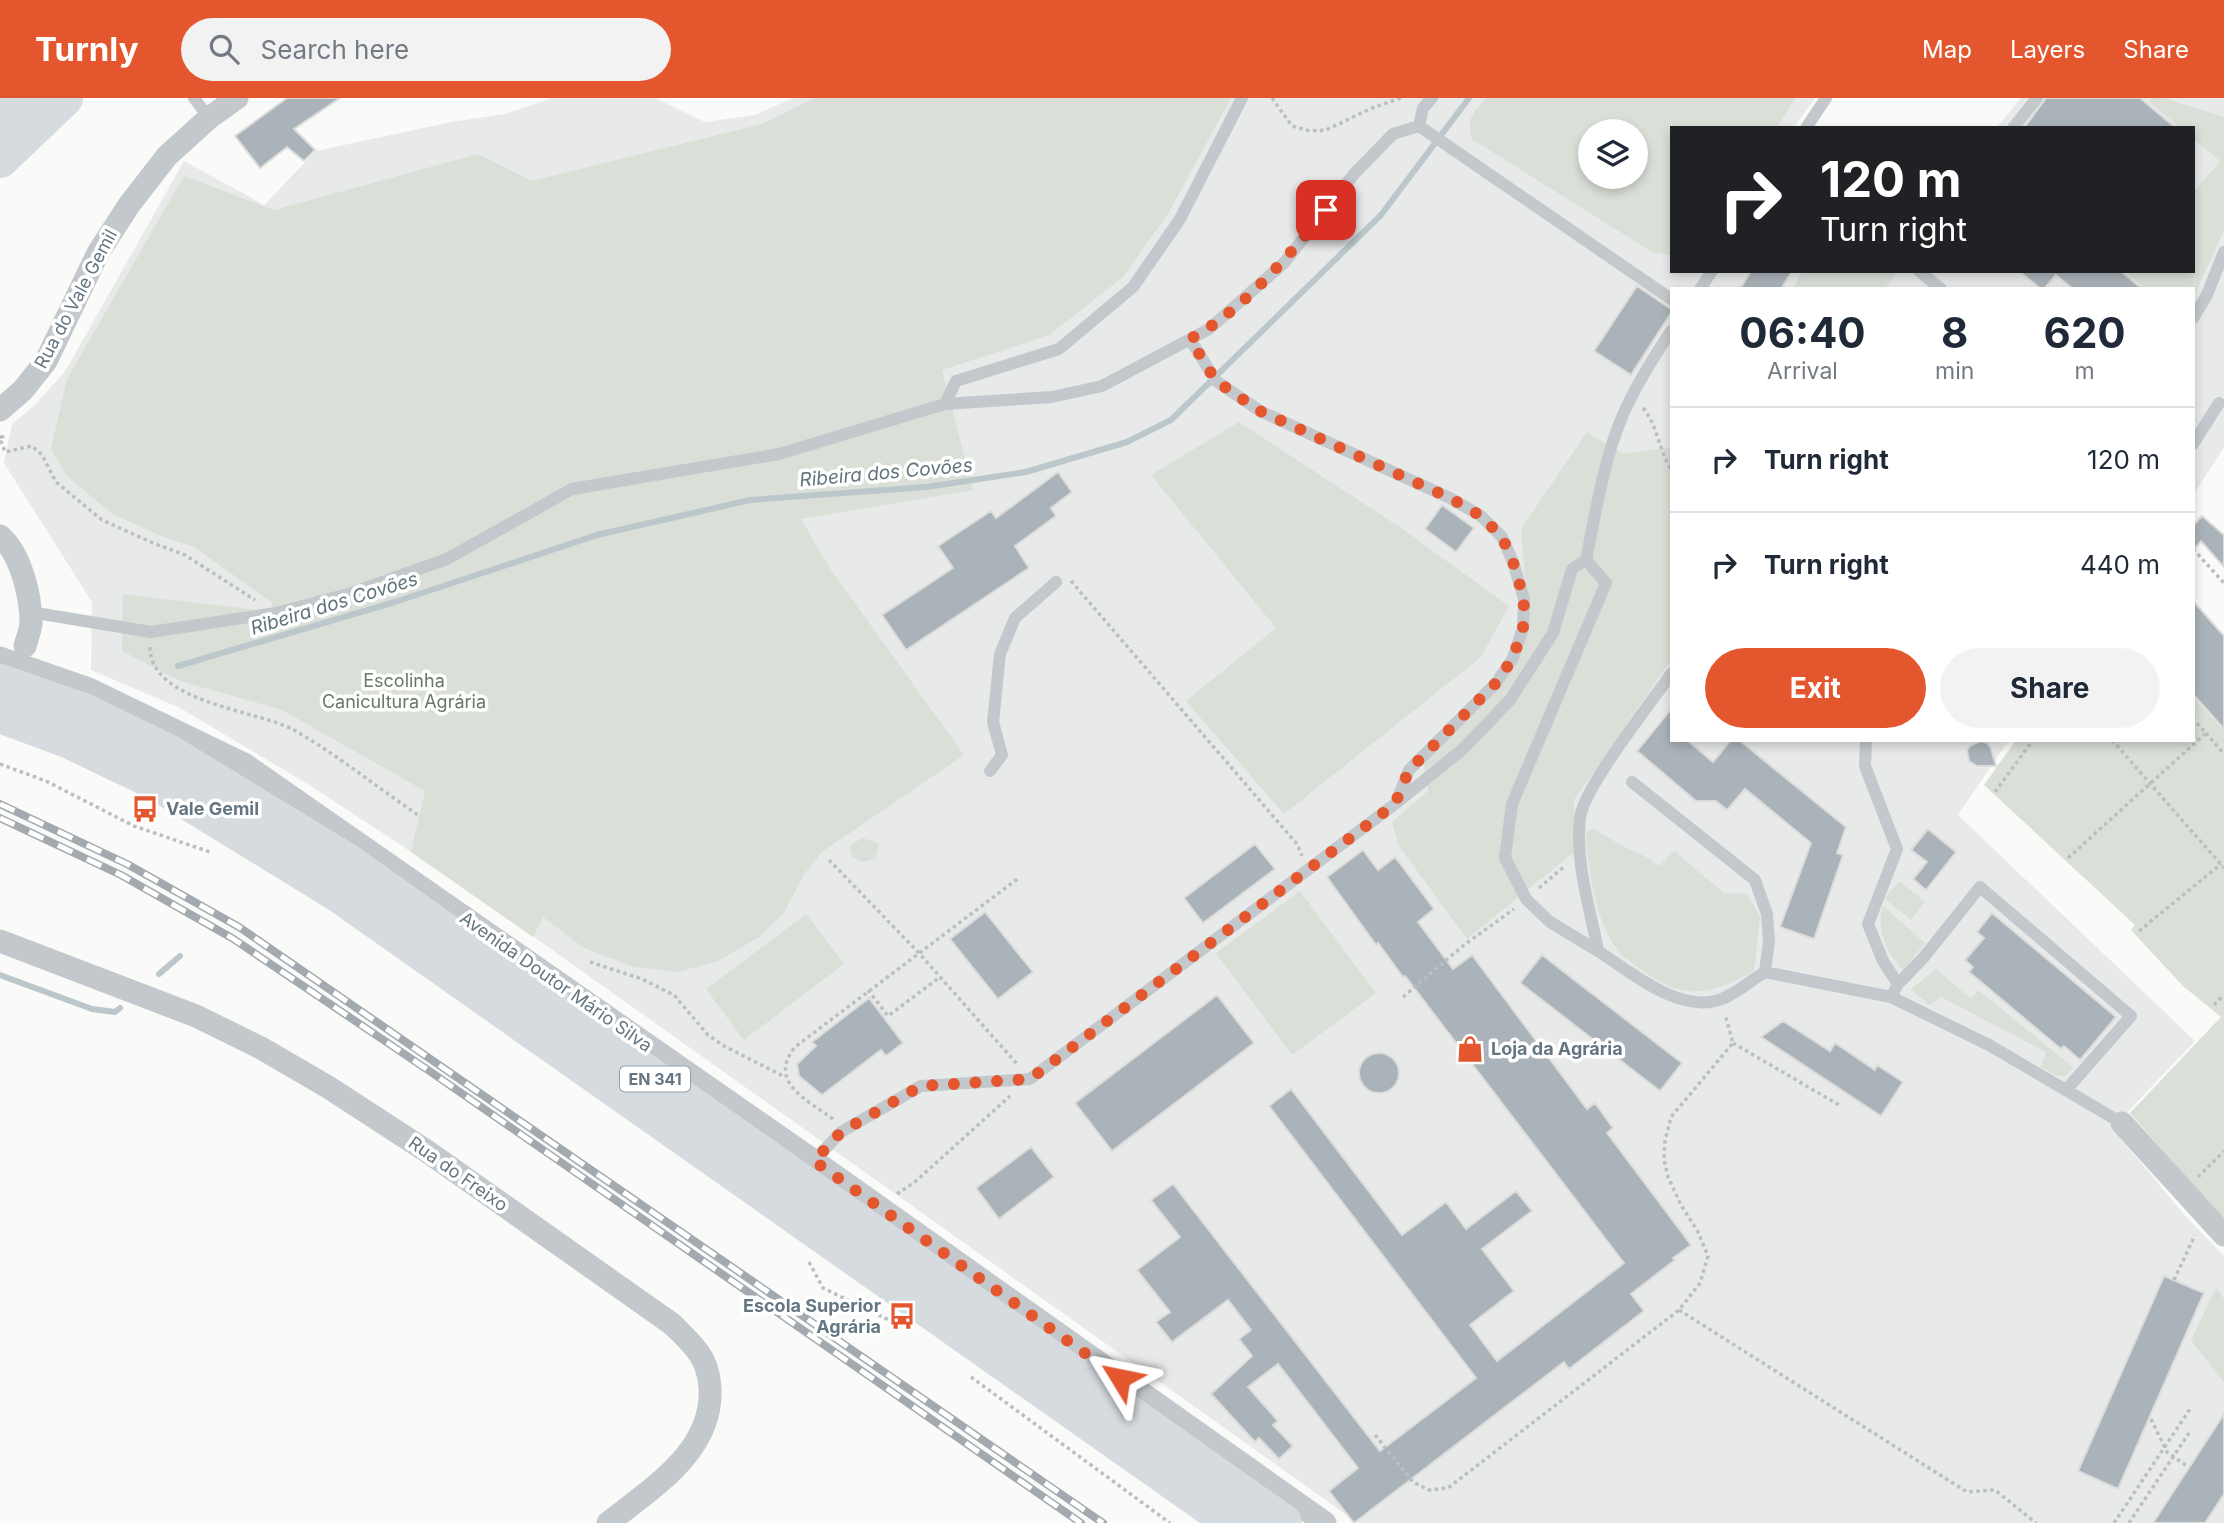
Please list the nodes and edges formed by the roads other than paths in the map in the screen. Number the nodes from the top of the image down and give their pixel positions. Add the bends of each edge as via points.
1 (22, 98) edge
2 (64, 98) edge
3 (194, 98) edge
4 (237, 98) edge
5 (1242, 98) edge
6 (1432, 98) edge
7 (1826, 98) edge
8 (2038, 98) edge
9 (209, 118) junction
10 (0, 119) edge
11 (1419, 126) junction
12 (1807, 126) edge
13 (2014, 126) edge
14 (0, 159) edge
15 (2224, 252) edge
16 (1921, 273) edge
17 (1939, 287) edge
18 (1670, 298) edge
19 (2195, 315) edge
20 (1670, 333) edge
21 (1190, 339) junction
22 (2219, 402) dead end
23 (944, 404) junction
24 (0, 410) edge
25 (2195, 441) edge
26 (0, 536) edge
27 (1586, 560) junction
28 (1056, 582) road end
29 (30, 612) junction
30 (25, 646) dead end
31 (0, 658) edge
32 (1670, 675) edge
33 (0, 683) edge
34 (0, 714) edge
35 (1866, 742) edge
36 (990, 771) dead end
37 (1632, 782) dead end
38 (1395, 804) junction
39 (0, 942) edge
40 (1598, 951) junction
41 (1765, 972) junction
42 (1898, 984) junction
43 (1891, 997) junction
44 (2066, 1090) junction
45 (2122, 1123) joint
46 (814, 1161) junction
47 (2224, 1236) edge
48 (608, 1523) edge
49 (1233, 1523) edge
50 (1283, 1523) edge
51 (1325, 1523) edge

1 - 10 highway
2 - 14 highway
3 - 9 lane
4 - 9 street, Rua do Vale Gemil
5 - 23 lane via 1180,219 1133,287 1059,349 956,381
6 - 11 lane via 1423,108
7 - 12 lane
8 - 13 lane
9 - 24 street, Rua do Vale Gemil via 167,156 129,205 98,253 46,361
11 - 18 lane
11 - 21 lane via 1393,134 1354,174 1283,263 1209,329
15 - 19 lane
16 - 17 lane
20 - 27 lane via 1622,418 1602,482
21 - 23 lane via 1102,386 1052,397
21 - 38 lane via 1216,381 1260,411 1450,498 1481,516 1502,537 1524,599 1523,628 1513,658 1496,683 1409,770
22 - 25 lane
23 - 29 lane via 779,454 572,489 447,559 352,593 276,613 150,632
26 - 29 street via 20,562
27 - 38 lane via 1572,569 1553,633 1510,700 1463,749
27 - 40 lane via 1606,583 1512,804 1505,858 1527,899 1550,922
28 - 36 lane via 1015,618 1000,654 993,722 1002,755
29 - 30 street
31 - 46 street, Avenida Doutor Mário Silva via 89,689 244,764
32 - 40 lane via 1592,787 1580,815 1579,854
33 - 50 highway, EN 341 via 86,713 168,753 345,861
34 - 49 highway, EN 341 via 70,740 157,782 338,893
35 - 42 lane via 1865,766 1897,849 1868,924
37 - 41 lane via 1755,880 1767,914
38 - 46 lane via 1030,1079 921,1086 846,1129
39 - 48 street, Rua do Freixo via 196,1016 261,1048 428,1152 672,1324 698,1352 709,1374 711,1405 704,1429 690,1452
40 - 41 lane via 1664,994 1701,1003 1720,1000
41 - 43 lane
42 - 43 lane
42 - 44 lane via 1980,887 2132,1016
43 - 44 lane via 1989,1045
44 - 45 lane
45 - 47 street
46 - 51 street, Avenida Doutor Mário Silva

